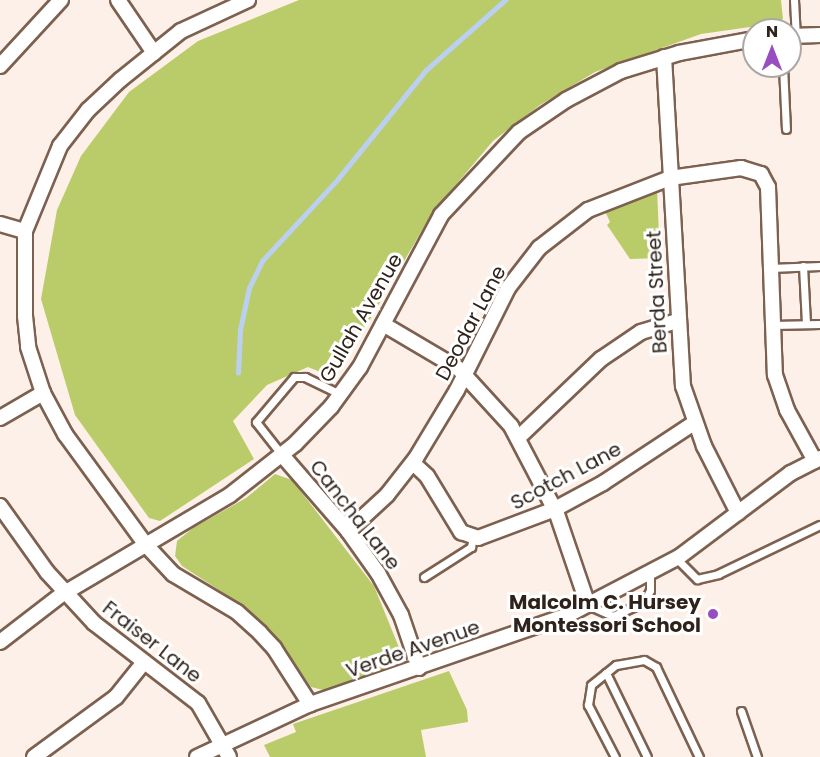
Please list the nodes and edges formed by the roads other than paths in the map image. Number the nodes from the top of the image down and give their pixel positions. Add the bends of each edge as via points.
1 (61, 0) edge
2 (118, 0) edge
3 (248, 0) edge
4 (794, 0) edge
5 (794, 18) edge
6 (820, 35) edge
7 (802, 36) edge
8 (742, 41) edge
9 (154, 52) junction
10 (664, 57) junction
11 (0, 66) edge
12 (784, 78) edge
13 (786, 129) dead end
14 (670, 178) junction
15 (0, 224) edge
16 (25, 231) junction
17 (803, 266) junction
18 (820, 266) edge
19 (770, 268) junction
20 (678, 321) junction
21 (382, 324) junction
22 (806, 324) junction
23 (820, 324) edge
24 (771, 325) junction
25 (465, 376) junction
26 (43, 393) junction
27 (340, 394) junction
28 (0, 418) edge
29 (694, 423) junction
30 (518, 438) junction
31 (282, 455) junction
32 (818, 460) edge
33 (412, 463) junction
34 (555, 509) junction
35 (1, 511) edge
36 (738, 513) junction
37 (820, 525) edge
38 (348, 531) junction
39 (473, 537) junction
40 (146, 545) junction
41 (676, 558) junction
42 (650, 572) junction
43 (424, 577) dead end
44 (66, 593) junction
45 (588, 605) junction
46 (0, 642) edge
47 (144, 662) junction
48 (419, 668) junction
49 (606, 673) junction
50 (310, 704) junction
51 (741, 711) dead end
52 (224, 743) junction
53 (34, 757) edge
54 (197, 757) edge
55 (229, 757) edge
56 (615, 757) edge
57 (647, 757) edge
58 (699, 757) edge
59 (757, 757) edge

1 - 11 street
2 - 9 street
3 - 9 street via 181,31
4 - 5 lane
6 - 7 street
8 - 10 street, Gullah Avenue
9 - 16 street via 88,110 60,146
10 - 14 street, Berda Street
10 - 21 street, Gullah Avenue via 621,71 566,100 519,132 441,215
12 - 13 lane
14 - 19 street, Deodar Lane via 741,168 761,174 768,187
14 - 20 street, Berda Street
14 - 25 street, Deodar Lane via 588,210 539,248 508,288
15 - 16 street
16 - 26 street via 28,347
17 - 18 lane
17 - 19 lane
17 - 22 lane
19 - 24 street, Deodar Lane
20 - 29 street, Berda Street via 683,386
20 - 30 street via 641,332 601,359
21 - 25 street via 430,350
21 - 27 street, Gullah Avenue
22 - 23 lane
22 - 24 lane
24 - 32 street, Deodar Lane via 775,375 787,410
25 - 30 street
25 - 33 street, Deodar Lane
26 - 28 street
26 - 40 street via 65,434
27 - 31 street, Gullah Avenue
27 - 31 lane via 305,377 294,377 256,422
29 - 34 street, Scotch Lane via 603,483
29 - 36 street, Berda Street
30 - 34 street
31 - 38 street, Cancha Lane
31 - 40 street, Gullah Avenue via 230,495
32 - 36 street, Verde Avenue via 791,473
33 - 38 street, Deodar Lane via 387,495
33 - 39 street via 427,476 461,532
34 - 39 street, Scotch Lane via 491,535
34 - 45 street
35 - 44 street, Fraiser Lane
36 - 41 street, Verde Avenue
37 - 41 lane via 718,574 697,579
38 - 48 street, Cancha Lane via 390,594
39 - 43 lane via 471,547
40 - 44 street, Gullah Avenue
40 - 50 street via 173,574 237,612 260,633
41 - 42 street, Verde Avenue
42 - 45 street, Verde Avenue
42 - 45 lane via 650,590 644,602 613,616
44 - 46 street, Gullah Avenue
44 - 47 street, Fraiser Lane via 107,636
45 - 48 street, Verde Avenue
47 - 52 street, Fraiser Lane via 198,703
47 - 53 street via 116,698
48 - 50 street, Verde Avenue
49 - 56 lane via 591,685 588,705
49 - 57 lane
49 - 58 lane via 616,665 644,660 656,667
50 - 52 street, Verde Avenue
51 - 59 lane
52 - 54 street, Verde Avenue
52 - 55 street, Fraiser Lane

